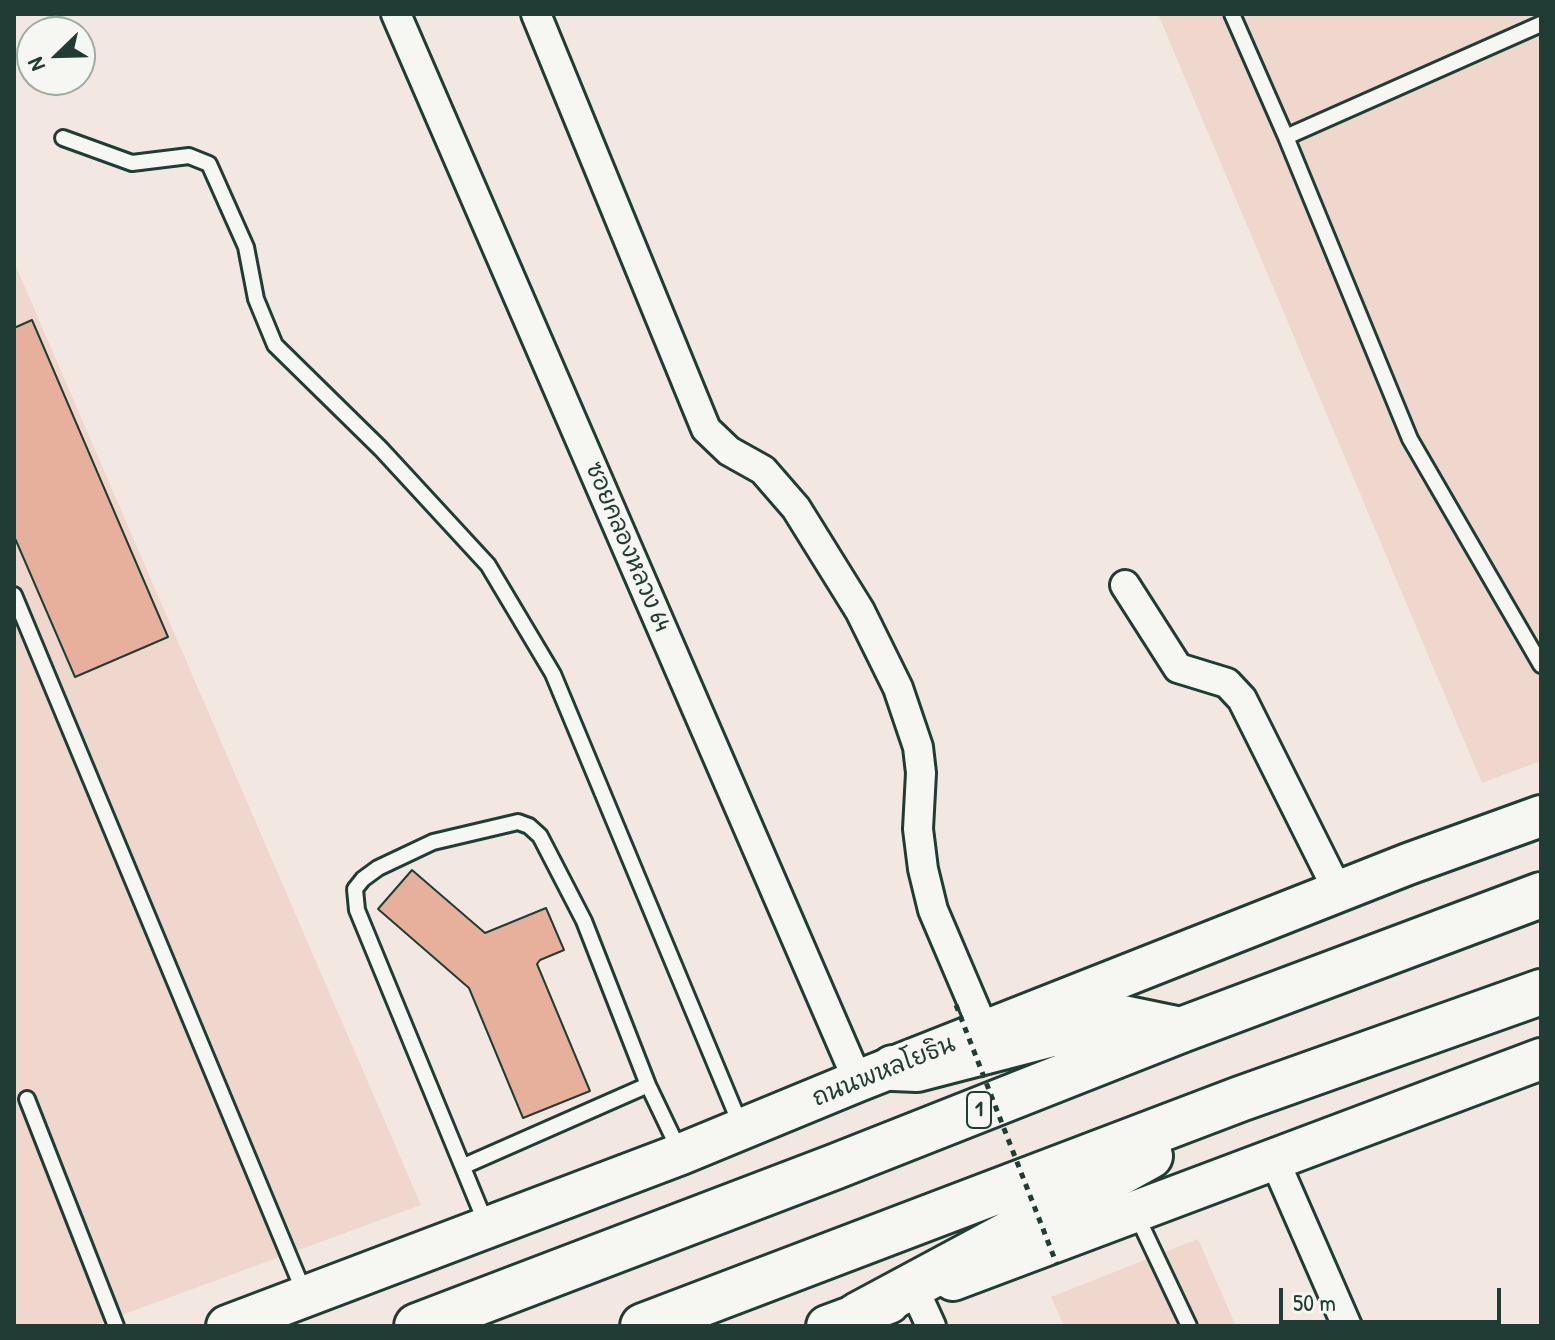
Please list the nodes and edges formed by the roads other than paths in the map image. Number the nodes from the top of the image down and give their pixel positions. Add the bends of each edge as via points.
1 (396, 14) edge
2 (536, 14) edge
3 (1232, 14) edge
4 (1541, 24) edge
5 (1286, 137) junction
6 (63, 138) dead end
7 (1125, 585) dead end
8 (14, 595) edge
9 (1541, 665) edge
10 (1541, 816) edge
11 (1339, 893) junction
12 (1541, 895) edge
13 (1541, 992) edge
14 (970, 1018) junction
15 (1181, 1030) junction
16 (1541, 1059) edge
17 (875, 1074) junction
18 (648, 1085) junction
19 (27, 1099) dead end
20 (1240, 1099) junction
21 (742, 1130) junction
22 (681, 1154) junction
23 (1274, 1159) junction
24 (464, 1166) junction
25 (1136, 1213) junction
26 (487, 1227) junction
27 (306, 1296) junction
28 (924, 1309) edge
29 (842, 1320) edge
30 (116, 1326) edge
31 (227, 1326) edge
32 (417, 1326) edge
33 (643, 1326) edge
34 (1189, 1326) edge
35 (1347, 1326) edge

1 - 17 street, ซอยคลองหลวง 64
2 - 14 street via 706,429 729,451 763,470 796,508 860,611 898,688 918,747 923,869
3 - 5 lane
4 - 5 lane
5 - 9 lane via 1410,439
6 - 21 lane via 132,163 189,156 209,164 246,247 256,299 275,345 488,565 553,674
7 - 11 street via 1178,668 1227,683 1242,699
8 - 27 lane
10 - 11 main road, ถนนพหลโยธิน
11 - 14 main road, ถนนพหลโยธิน
12 - 15 highway, 1
13 - 20 highway
14 - 17 main road, ถนนพหลโยธิน
15 - 17 highway via 1118,1017 917,1069
15 - 32 highway, 1
16 - 23 main road
17 - 21 main road, ถนนพหลโยธิน
18 - 22 lane
18 - 24 lane
18 - 24 lane via 584,921 540,836 518,822 433,842 363,879 355,889 357,910
19 - 30 lane
20 - 29 highway via 1088,1191
20 - 33 highway
21 - 22 main road, ถนนพหลโยธิน
22 - 26 main road, ถนนพหลโยธิน
23 - 25 main road
23 - 35 street
24 - 26 lane
25 - 28 main road
25 - 34 lane
26 - 27 main road, ถนนพหลโยธิน
27 - 31 main road, ถนนพหลโยธิน
28 - 29 main road

